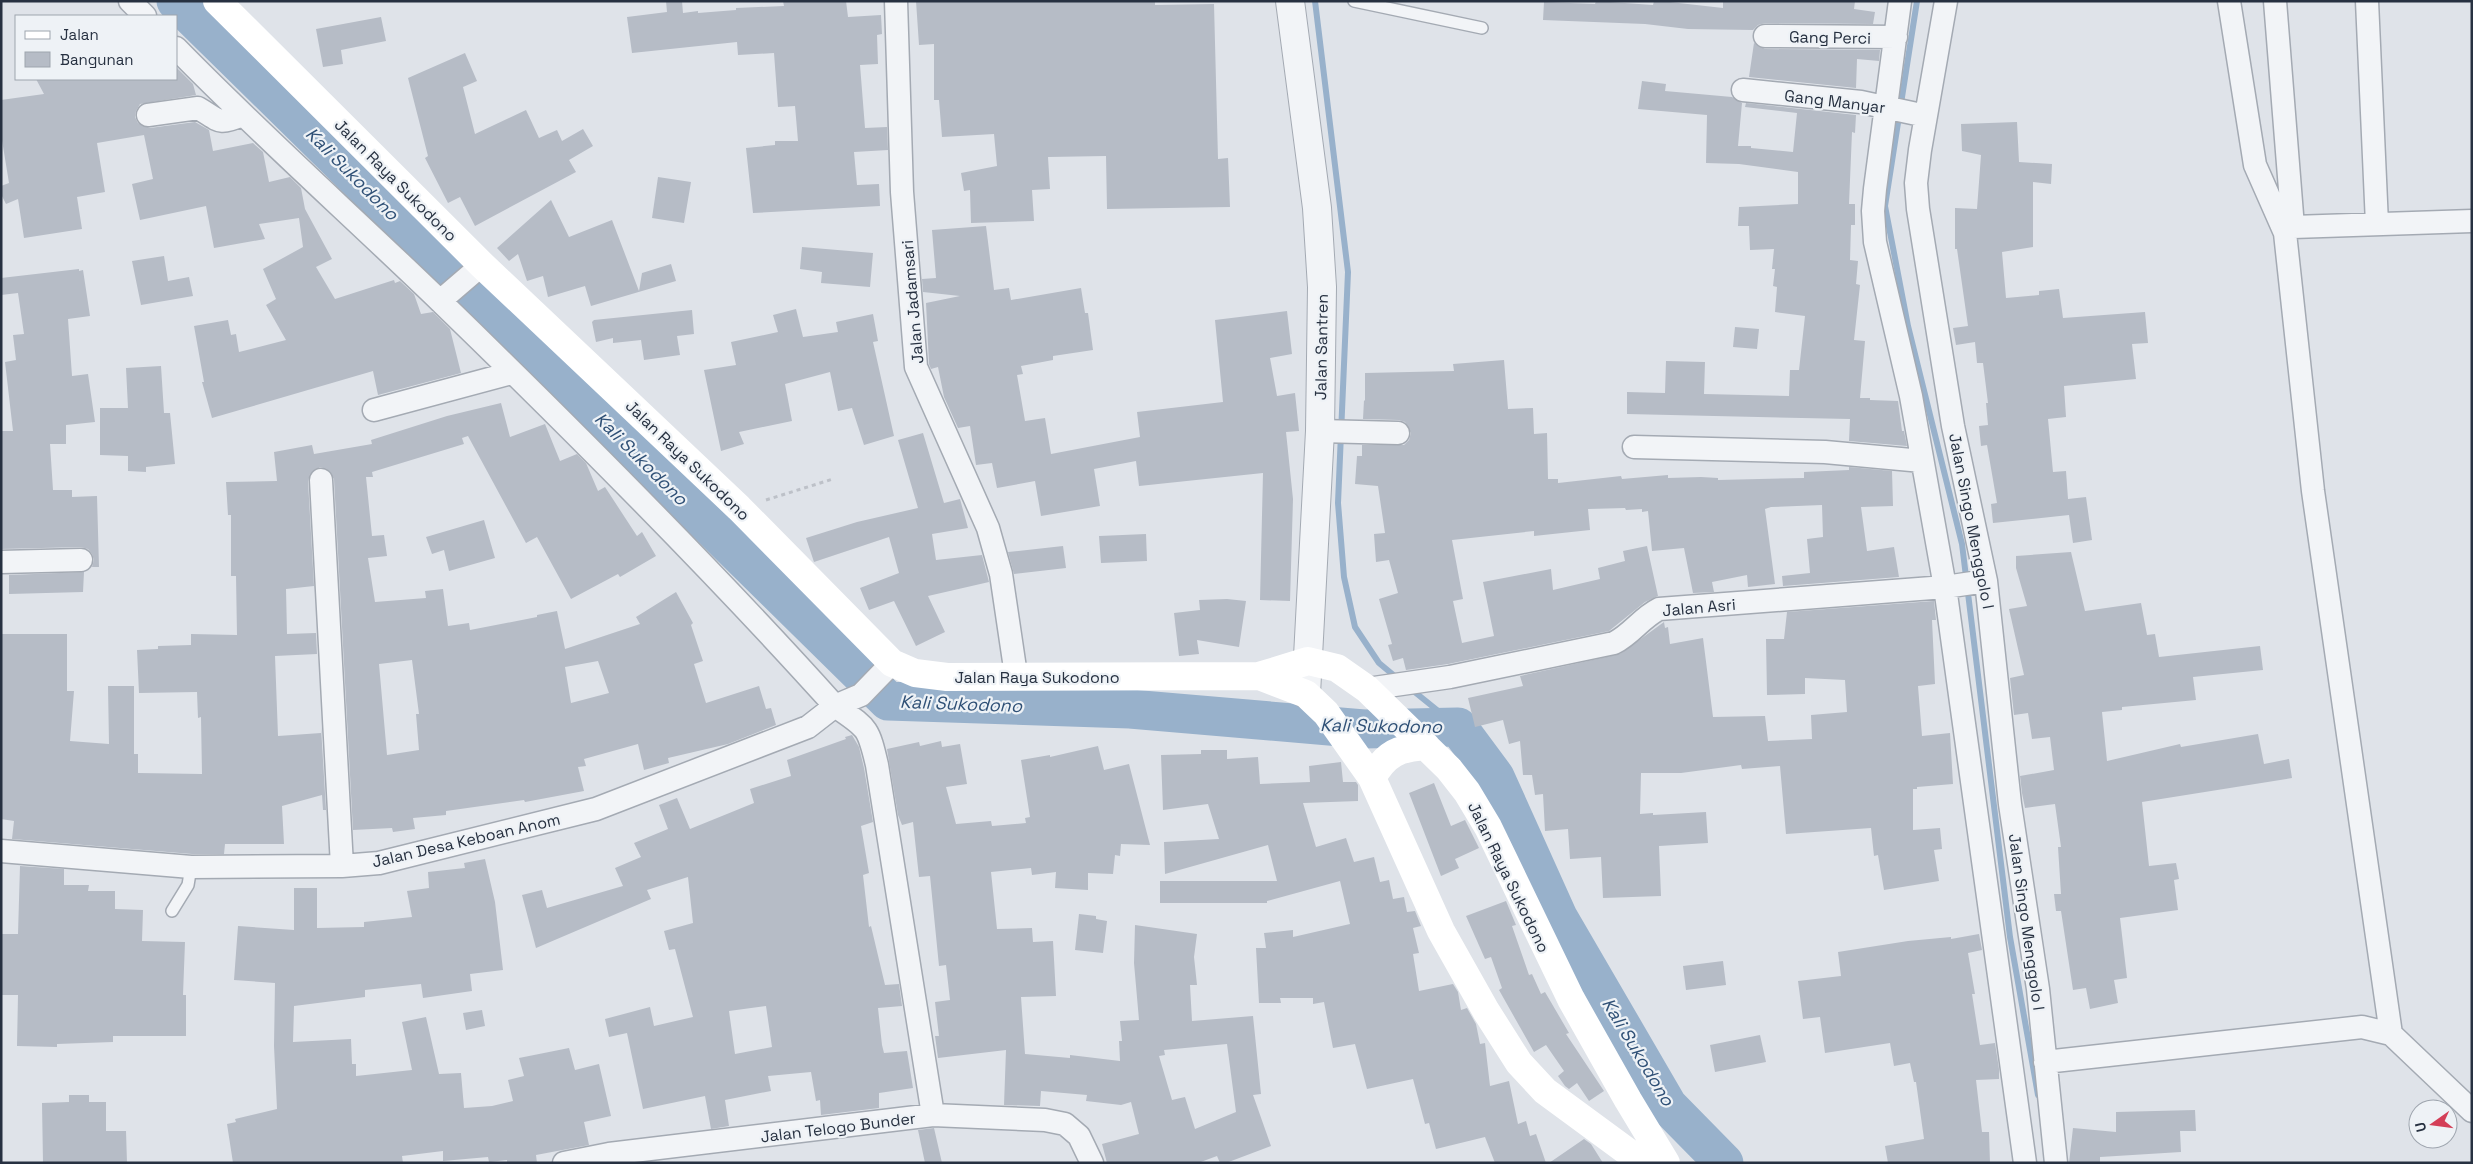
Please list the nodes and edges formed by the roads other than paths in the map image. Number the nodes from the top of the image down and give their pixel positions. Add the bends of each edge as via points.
1 (130, 1) edge
2 (218, 1) edge
3 (896, 1) edge
4 (1290, 1) edge
5 (1354, 1) edge
6 (1900, 1) edge
7 (1946, 1) edge
8 (2229, 1) edge
9 (2275, 1) edge
10 (2367, 1) edge
11 (144, 15) edge
12 (1482, 28) dead end
13 (1765, 36) dead end
14 (1896, 37) junction
15 (178, 50) edge
16 (1743, 90) dead end
17 (1890, 108) junction
18 (242, 115) junction
19 (1923, 115) junction
20 (148, 116) dead end
21 (2472, 221) edge
22 (2377, 224) junction
23 (460, 285) junction
24 (511, 373) junction
25 (374, 410) dead end
26 (1334, 431) junction
27 (1398, 433) dead end
28 (1634, 447) dead end
29 (1922, 461) junction
30 (321, 480) dead end
31 (81, 560) dead end
32 (1, 562) edge
33 (1983, 581) junction
34 (1949, 586) junction
35 (1308, 661) junction
36 (888, 668) junction
37 (1016, 676) junction
38 (1259, 676) junction
39 (1388, 690) junction
40 (1306, 694) junction
41 (834, 706) junction
42 (1419, 740) junction
43 (1369, 772) junction
44 (1, 850) edge
45 (342, 866) junction
46 (191, 867) junction
47 (172, 911) dead end
48 (2391, 1034) junction
49 (2045, 1062) junction
50 (1628, 1100) junction
51 (2472, 1111) edge
52 (934, 1116) junction
53 (1590, 1123) junction
54 (2052, 1138) junction
55 (2025, 1150) edge
56 (609, 1158) edge
57 (564, 1163) edge
58 (1092, 1163) edge
59 (1644, 1163) edge
60 (1666, 1163) edge
61 (2056, 1163) edge

1 - 11 street
2 - 23 main road, Jalan Raya Sukodono
3 - 37 street, Jalan Jadamsari via 902,192 916,367 988,528 1001,574
4 - 26 street, Jalan Santren via 1317,208
5 - 12 lane
6 - 14 street
7 - 19 street, Jalan Singo Menggolo I
8 - 48 street via 2255,165 2285,233 2313,491
9 - 22 street via 2293,228
10 - 22 street
13 - 14 street, Gang Perci
14 - 17 street
15 - 18 street
16 - 17 street, Gang Manyar
17 - 19 street, Gang Manyar
17 - 29 street via 1873,211 1875,242
18 - 20 street via 220,122 198,108
18 - 23 street
19 - 33 street, Jalan Singo Menggolo I via 1916,183 1918,209 1953,426
21 - 22 street
23 - 24 street
23 - 36 main road, Jalan Raya Sukodono via 739,508
24 - 25 street
24 - 41 street via 648,507
26 - 27 street
26 - 35 street, Jalan Santren
28 - 29 street via 1825,452
29 - 34 street
30 - 45 street
31 - 32 street
33 - 34 street, Jalan Asri
33 - 49 street, Jalan Singo Menggolo I
34 - 39 street, Jalan Asri via 1659,609 1614,643
34 - 55 street
35 - 38 main road, Jalan Raya Sukodono
35 - 39 main road, Jalan Raya Sukodono via 1337,668
35 - 40 street, Jalan Santren
36 - 37 main road, Jalan Raya Sukodono via 947,677
36 - 41 street, Jalan Desa Keboan Anom via 861,695
37 - 38 main road, Jalan Raya Sukodono
38 - 40 main road, Jalan Raya Sukodono
39 - 42 main road, Jalan Raya Sukodono
40 - 43 main road, Jalan Raya Sukodono via 1326,712
41 - 45 street, Jalan Desa Keboan Anom via 808,727 596,809 379,863
41 - 52 street via 861,724 870,735
42 - 43 main road via 1393,753
42 - 50 main road, Jalan Raya Sukodono via 1449,769 1488,827 1571,999
43 - 53 main road, Jalan Raya Sukodono via 1440,931 1486,1011 1519,1063 1545,1091
44 - 46 street, Jalan Desa Keboan Anom
45 - 46 street, Jalan Desa Keboan Anom
46 - 47 lane via 188,885
48 - 49 street via 2362,1028
48 - 51 street
49 - 54 street, Jalan Singo Menggolo I
50 - 53 main road via 1611,1116
50 - 60 main road, Jalan Raya Sukodono
52 - 56 street, Jalan Telogo Bunder
52 - 58 street, Jalan Telogo Bunder via 1045,1120 1064,1124 1079,1136
53 - 59 main road, Jalan Raya Sukodono
54 - 55 street
54 - 61 street, Jalan Singo Menggolo I
56 - 57 street, Jalan Telogo Bunder

